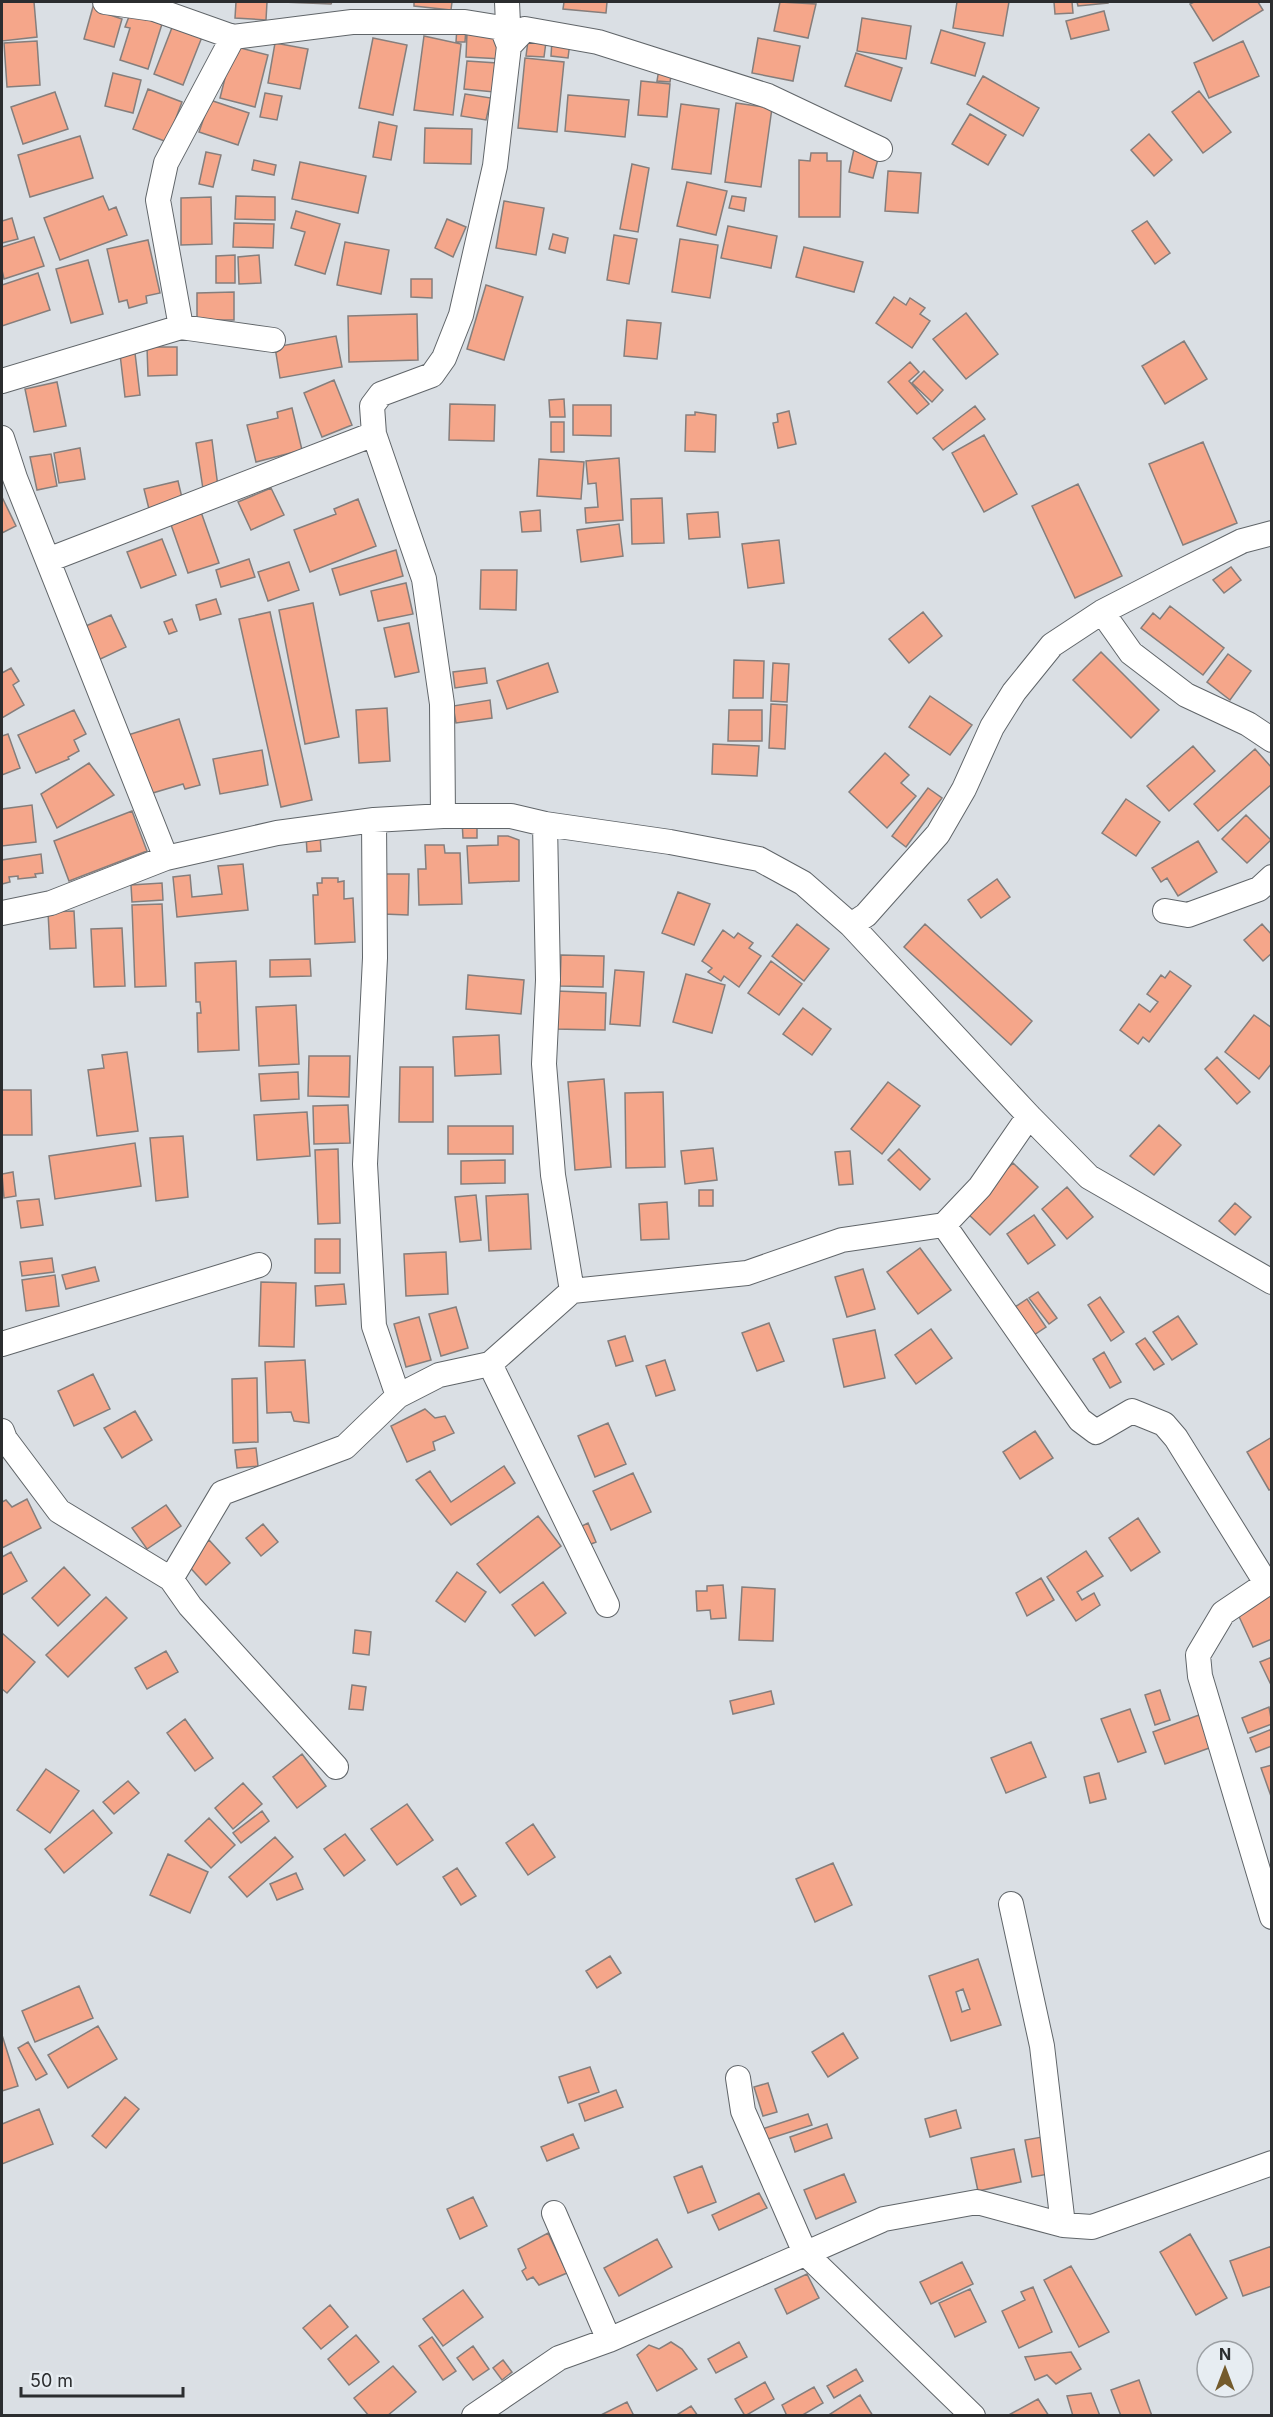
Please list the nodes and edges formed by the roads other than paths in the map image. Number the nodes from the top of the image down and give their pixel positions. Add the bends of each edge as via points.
1 (105, 2) edge
2 (507, 2) edge
3 (351, 12) edge
4 (233, 37) junction
5 (509, 46) junction
6 (880, 149) dead end
7 (181, 327) junction
8 (273, 340) dead end
9 (2, 381) edge
10 (374, 434) junction
11 (2, 438) edge
12 (8, 480) edge
13 (1272, 533) edge
14 (48, 560) junction
15 (1102, 612) junction
16 (1272, 740) edge
17 (443, 816) junction
18 (374, 820) junction
19 (545, 824) junction
20 (166, 858) junction
21 (1272, 877) edge
22 (1165, 911) dead end
23 (2, 913) edge
24 (851, 925) junction
25 (1029, 1116) junction
26 (944, 1225) junction
27 (259, 1265) dead end
28 (1272, 1282) edge
29 (572, 1291) junction
30 (2, 1344) edge
31 (490, 1364) junction
32 (398, 1396) junction
33 (2, 1431) edge
34 (171, 1579) junction
35 (1269, 1582) edge
36 (607, 1605) dead end
37 (336, 1767) dead end
38 (1011, 1904) dead end
39 (1272, 1917) edge
40 (738, 2078) dead end
41 (1272, 2163) edge
42 (554, 2213) dead end
43 (1063, 2225) junction
44 (806, 2253) junction
45 (609, 2340) junction
46 (474, 2415) edge
47 (973, 2415) edge

1 - 4 street via 153,9
2 - 5 street
3 - 4 street
3 - 5 street via 502,28
4 - 7 street via 166,163 158,200
5 - 6 street via 525,29 598,42 768,96
5 - 10 street via 495,166 461,315 444,358 432,375 381,394 372,406
7 - 8 street
7 - 9 street
10 - 14 street
10 - 17 street via 424,579 442,704
11 - 12 street
12 - 14 street
13 - 15 street via 1242,541
14 - 20 street
15 - 16 street via 1131,652 1186,695 1248,724
15 - 24 street via 1052,645 1014,692 938,834 866,915
17 - 18 street
17 - 19 street via 510,816
18 - 20 street via 277,833
18 - 32 street via 375,958 365,1164 374,1326
19 - 24 street via 759,859 803,882
19 - 29 street via 548,980 544,1064 553,1175
20 - 23 street via 51,903
21 - 22 street via 1259,889 1188,915
24 - 25 street
25 - 26 street via 980,1187
25 - 28 street via 1089,1177
26 - 29 street via 842,1240 747,1273
26 - 35 street via 1080,1420 1096,1432 1132,1411 1164,1424
27 - 30 street
29 - 31 street
31 - 32 street via 439,1375
31 - 36 street
32 - 34 street via 345,1447 222,1493
33 - 34 street via 59,1511
34 - 37 street via 190,1606
35 - 39 street via 1223,1613 1198,1655 1200,1676
38 - 43 street via 1042,2046
40 - 44 street via 743,2111
41 - 43 street via 1092,2227
42 - 45 street
43 - 44 street via 977,2202 884,2219
44 - 45 street
44 - 47 street
45 - 46 street via 559,2358

